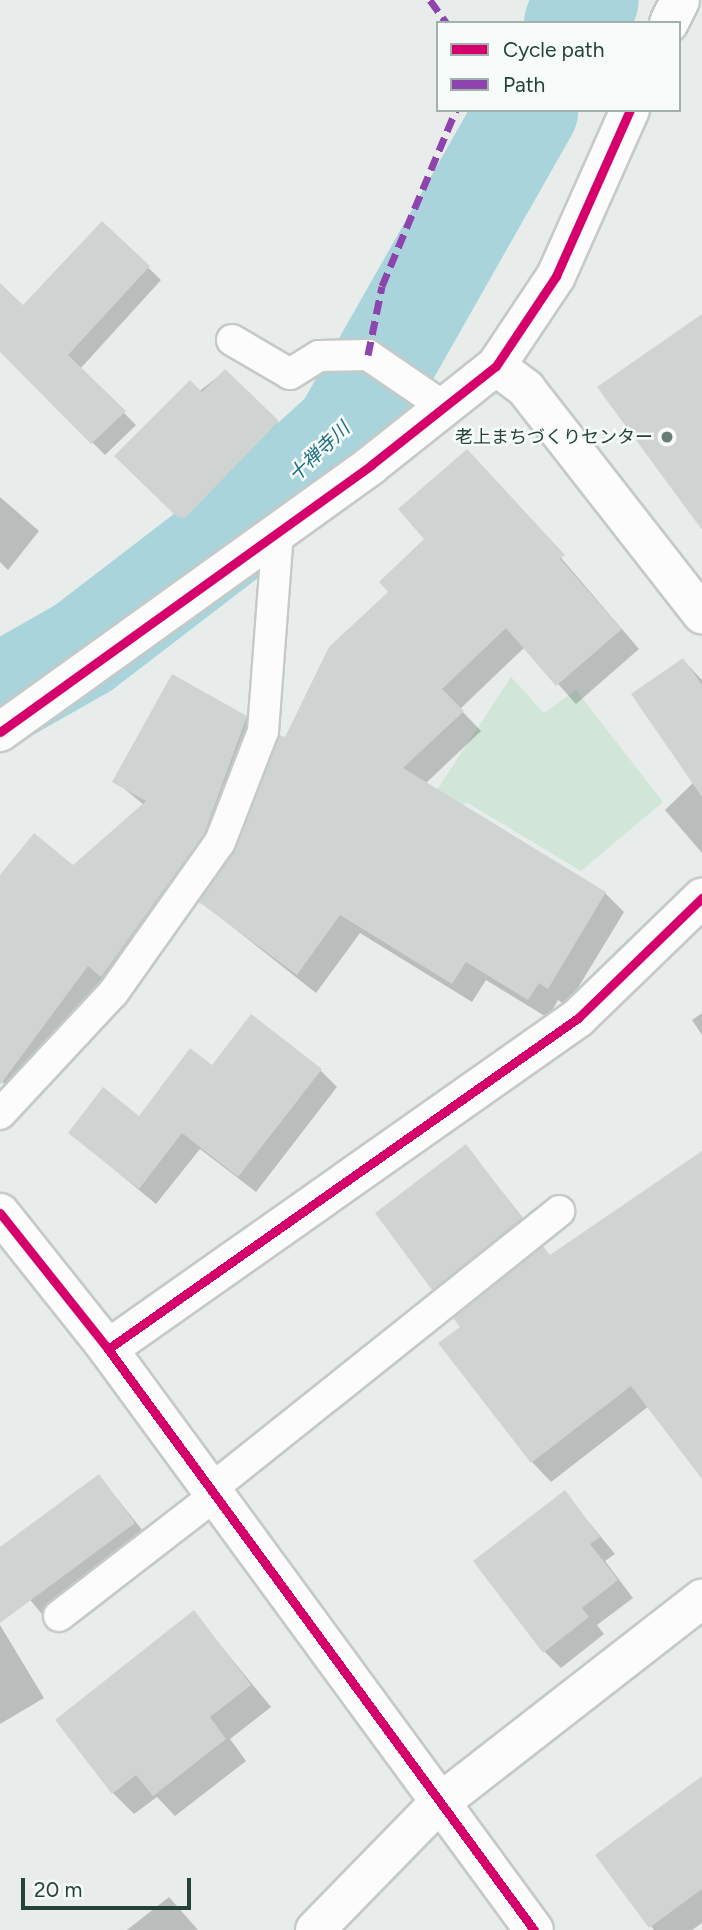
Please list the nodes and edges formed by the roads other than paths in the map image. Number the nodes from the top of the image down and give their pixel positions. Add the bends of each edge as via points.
1 (680, 0) edge
2 (670, 21) edge
3 (629, 112) edge
4 (232, 340) dead end
5 (496, 366) junction
6 (444, 407) junction
7 (278, 532) junction
8 (702, 614) edge
9 (0, 732) edge
10 (702, 898) edge
11 (0, 1114) edge
12 (559, 1211) dead end
13 (0, 1213) edge
14 (108, 1349) junction
15 (212, 1493) junction
16 (702, 1599) edge
17 (58, 1616) dead end
18 (437, 1805) junction
19 (315, 1930) edge
20 (534, 1930) edge

1 - 2 street
3 - 5 street via 556,276
4 - 6 lane via 290,374 320,356 368,355
5 - 6 street
5 - 8 street via 526,389
6 - 7 street
7 - 9 street
7 - 11 lane via 263,731 220,842 113,993
10 - 14 street via 578,1018
12 - 15 lane
13 - 14 street
14 - 15 street
15 - 17 lane
15 - 18 street
16 - 18 street
18 - 19 street
18 - 20 street

